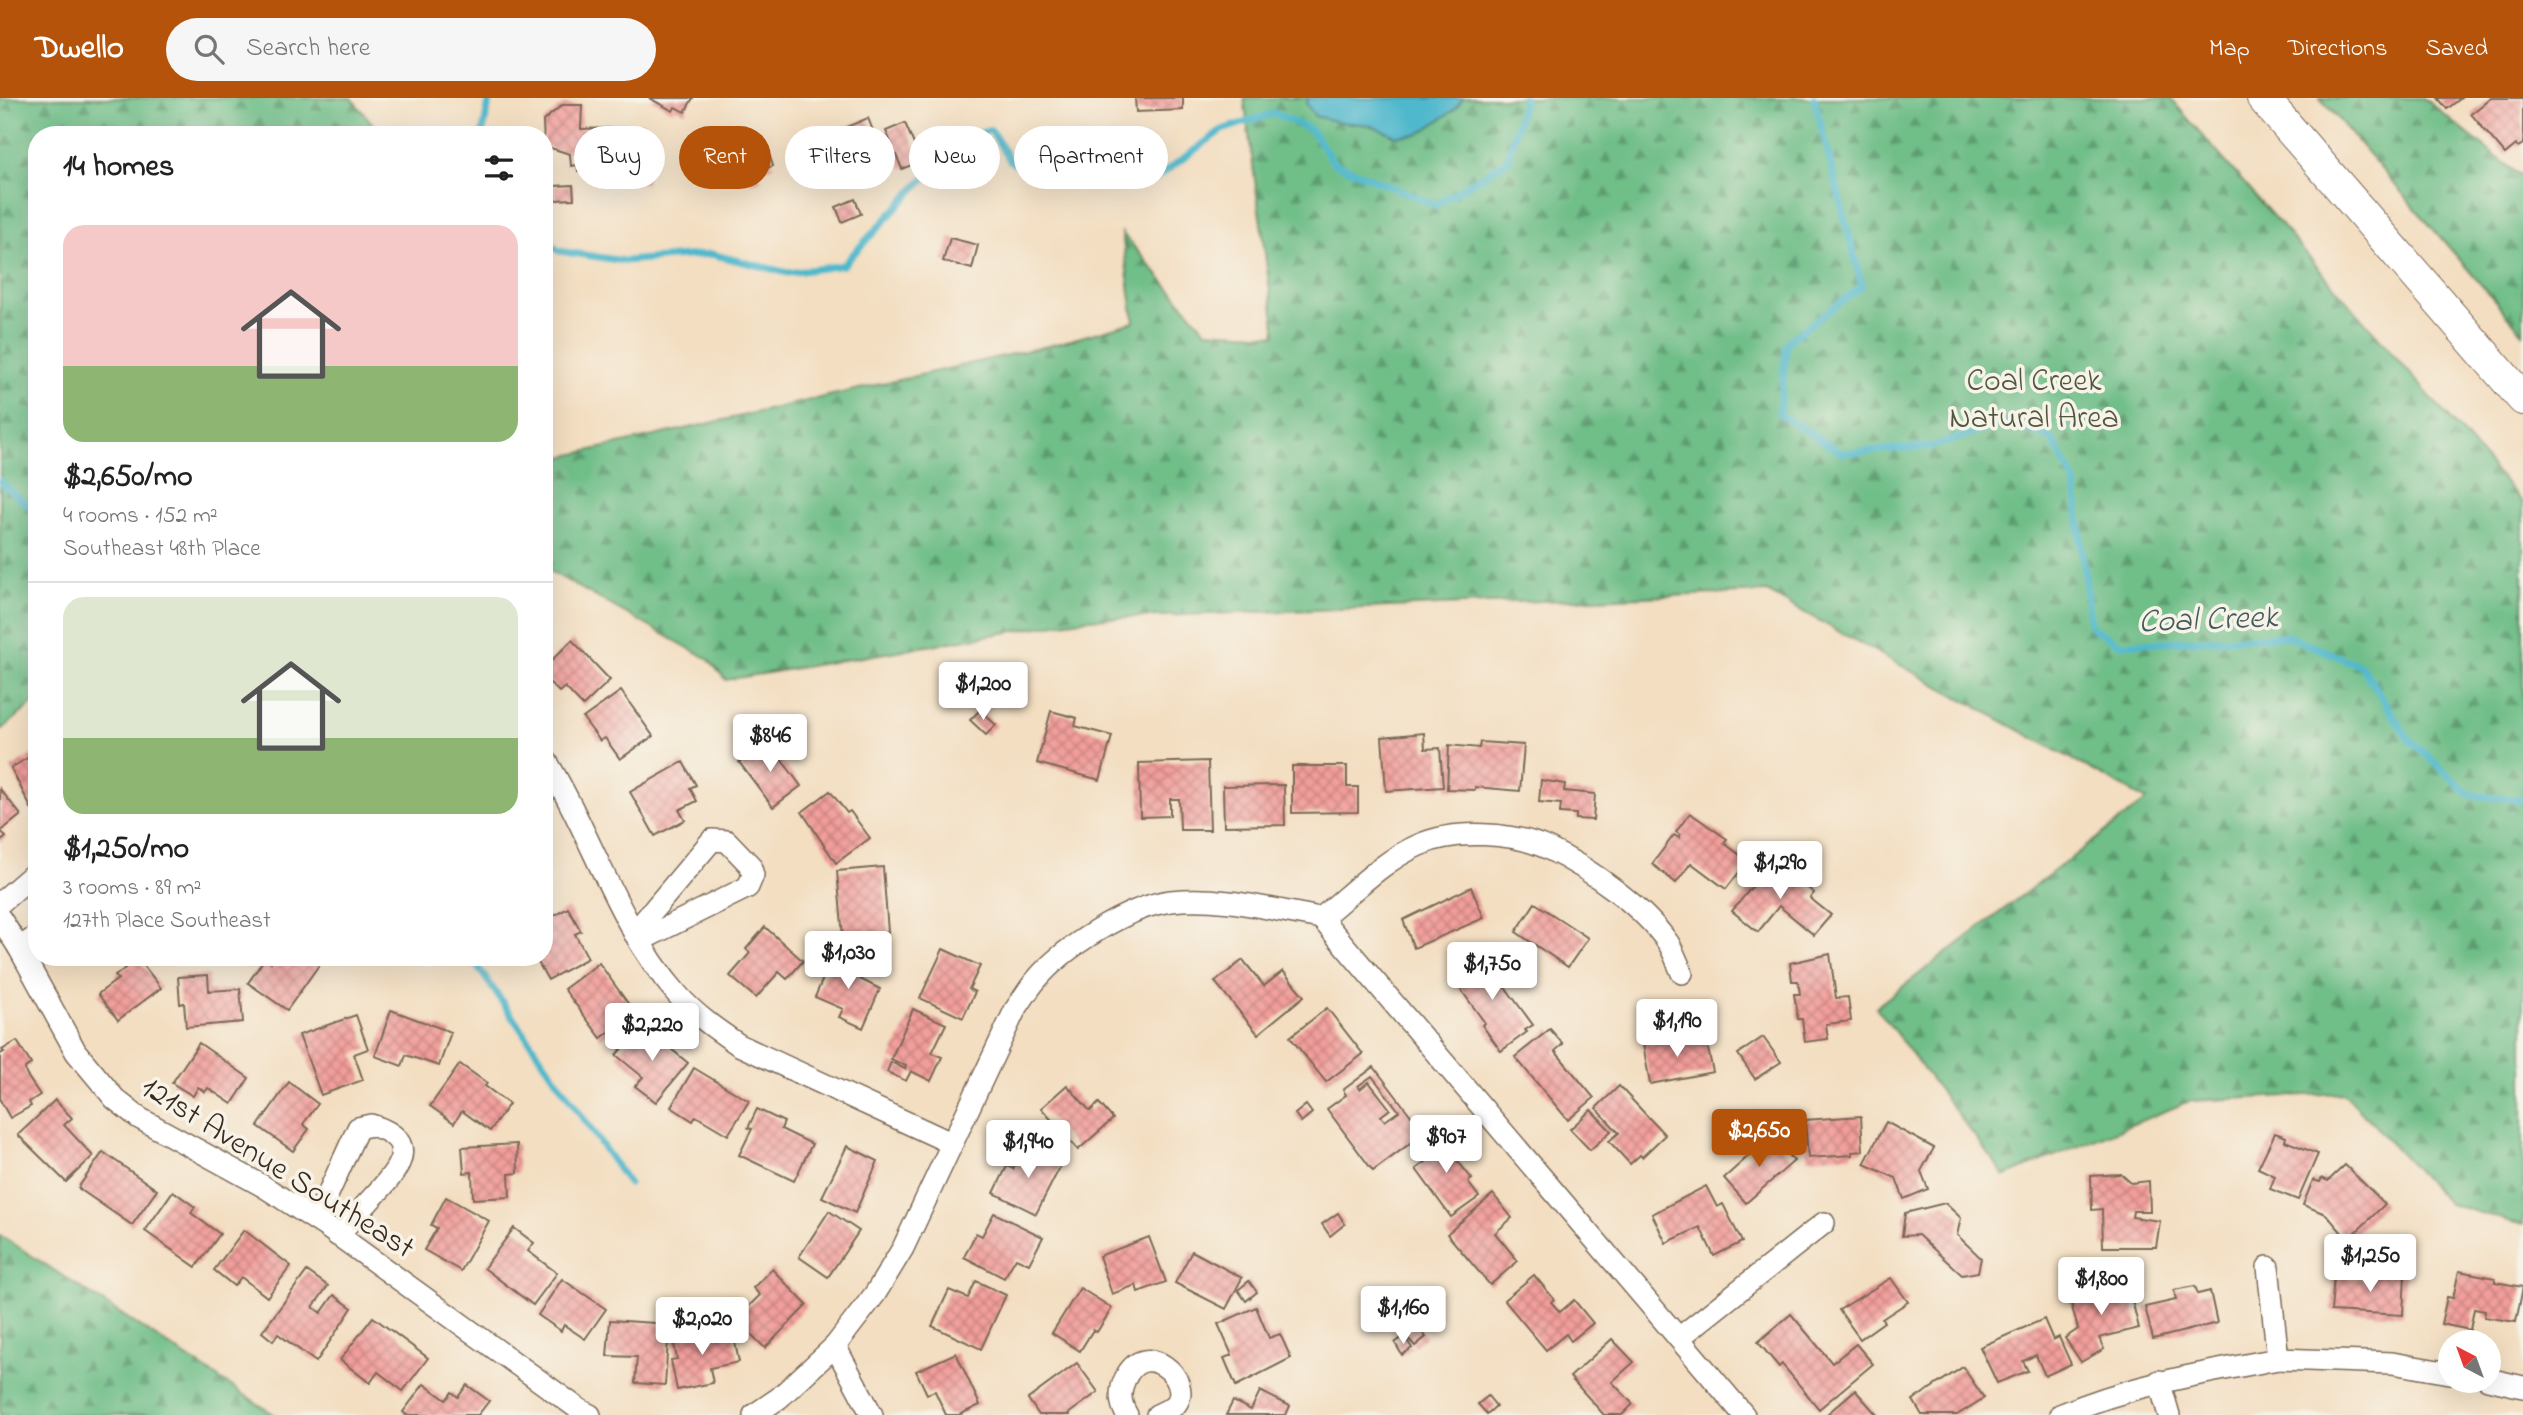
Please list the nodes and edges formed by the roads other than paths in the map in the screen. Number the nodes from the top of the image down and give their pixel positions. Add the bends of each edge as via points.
1 (2263, 98) edge
2 (2523, 399) edge
3 (553, 775) edge
4 (28, 880) edge
5 (0, 903) edge
6 (0, 918) edge
7 (1321, 918) junction
8 (636, 937) junction
9 (28, 942) edge
10 (38, 966) edge
11 (1682, 973) dead end
12 (951, 1143) junction
13 (316, 1220) junction
14 (1824, 1223) dead end
15 (337, 1235) junction
16 (2268, 1267) dead end
17 (1679, 1338) junction
18 (835, 1346) junction
19 (2278, 1359) junction
20 (2438, 1371) edge
21 (2159, 1381) junction
22 (2501, 1382) edge
23 (2523, 1387) edge
24 (590, 1415) edge
25 (754, 1415) edge
26 (872, 1415) edge
27 (1127, 1415) edge
28 (1157, 1415) edge
29 (1744, 1415) edge
30 (2060, 1415) edge
31 (2169, 1415) edge

1 - 2 main road
3 - 8 street
4 - 5 street
6 - 9 street, 121st Avenue Southeast
7 - 11 street via 1396,857 1421,844 1449,836 1513,839 1547,848 1620,895 1670,945
7 - 12 street via 1212,901 1169,901 1100,928 1037,978
7 - 17 street
8 - 8 street via 712,840 727,841 750,864 753,875 742,890
8 - 12 street via 679,996 739,1045
10 - 13 street, 121st Avenue Southeast via 76,1052 115,1099 139,1118
12 - 18 street via 904,1248
13 - 15 street, 121st Avenue Southeast
13 - 15 street via 358,1128 371,1125 396,1138 401,1151 396,1173
14 - 17 street
15 - 24 street, 121st Avenue Southeast
16 - 19 street
17 - 29 street
18 - 25 street
18 - 26 street
19 - 20 street via 2392,1363
19 - 21 street
21 - 30 street
21 - 31 street
22 - 23 street
27 - 28 street via 1121,1392 1127,1374 1139,1363 1153,1360 1167,1368 1180,1389 1175,1405

